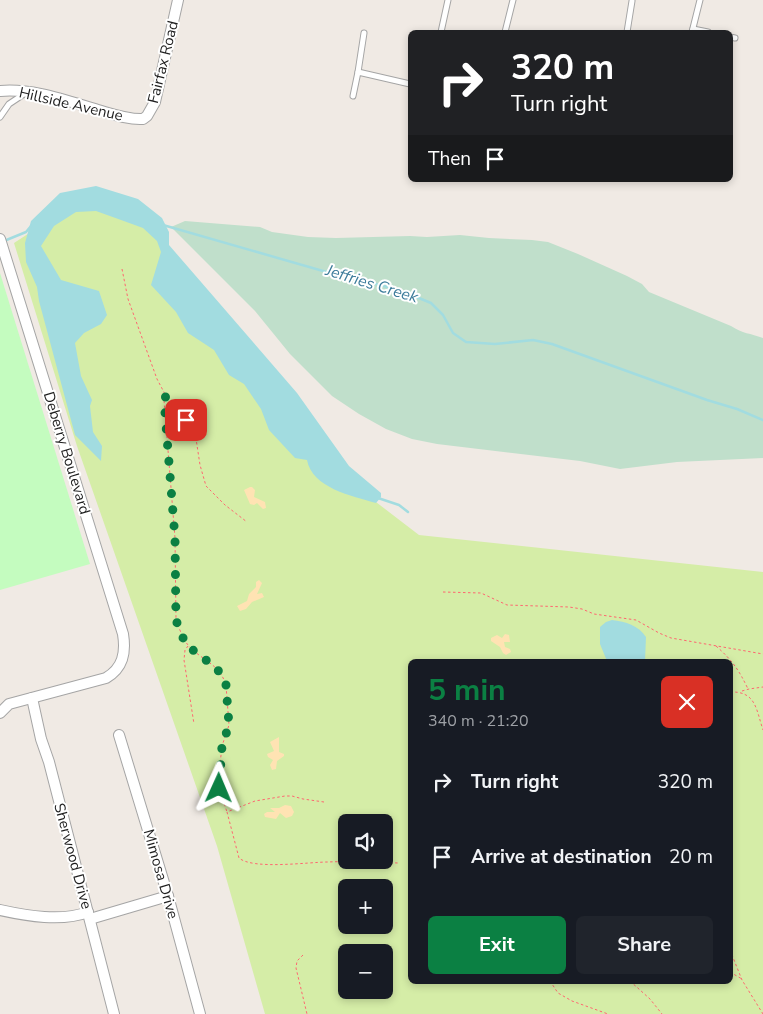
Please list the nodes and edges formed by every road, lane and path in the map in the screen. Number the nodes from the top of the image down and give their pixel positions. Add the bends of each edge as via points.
1 (178, 0) edge
2 (448, 0) edge
3 (513, 0) edge
4 (633, 0) edge
5 (700, 0) edge
6 (441, 30) edge
7 (506, 30) edge
8 (627, 30) edge
9 (693, 30) edge
10 (364, 33) dead end
11 (358, 72) junction
12 (408, 84) edge
13 (0, 91) edge
14 (27, 92) junction
15 (354, 96) dead end
16 (0, 117) edge
17 (142, 119) joint
18 (0, 239) edge
19 (122, 269) dead end
20 (166, 396) junction
21 (247, 522) dead end
22 (443, 592) dead end
23 (715, 644) junction
24 (188, 645) junction
25 (763, 654) edge
26 (730, 659) edge
27 (733, 662) edge
28 (763, 687) edge
29 (748, 689) junction
30 (733, 692) edge
31 (741, 692) junction
32 (32, 698) junction
33 (4, 703) edge
34 (0, 712) edge
35 (194, 724) dead end
36 (763, 730) edge
37 (119, 735) dead end
38 (324, 802) dead end
39 (227, 812) junction
40 (398, 863) dead end
41 (168, 896) junction
42 (0, 910) edge
43 (89, 915) junction
44 (303, 955) dead end
45 (733, 958) edge
46 (733, 974) edge
47 (742, 980) junction
48 (552, 984) edge
49 (633, 984) edge
50 (114, 1014) edge
51 (200, 1014) edge
52 (307, 1014) edge
53 (608, 1014) edge
54 (662, 1014) edge
55 (763, 1014) edge

1 - 17 street, Fairfax Road via 154,102
2 - 6 lane
3 - 7 lane
4 - 8 lane
5 - 9 lane
10 - 11 lane
11 - 12 lane
11 - 15 lane
13 - 14 street, Hillside Avenue
14 - 16 lane via 9,104
14 - 17 street, Hillside Avenue
18 - 32 street, Deberry Boulevard via 125,644 124,655 111,675
19 - 20 path via 128,299
20 - 21 path via 195,432 206,486
20 - 24 path via 176,613 178,628
22 - 23 path via 481,593 507,605 582,609 594,614 636,620 671,638
23 - 25 path
23 - 26 path
24 - 35 path via 184,660
24 - 39 path via 214,665 226,685 229,725 222,746 219,788
27 - 29 path
28 - 29 path
29 - 31 path
30 - 31 path
31 - 36 path via 755,704
32 - 33 street
32 - 43 street, Sherwood Drive
33 - 34 street
37 - 41 street, Mimosa Drive
38 - 39 path via 285,796 254,801
39 - 40 path via 236,851 244,861 270,864
41 - 43 street
41 - 51 street, Mimosa Drive
42 - 43 street
43 - 50 street, Sherwood Drive
44 - 52 path via 296,968
45 - 47 path
46 - 47 path
47 - 55 path
48 - 53 path via 558,993 572,1001
49 - 54 path

